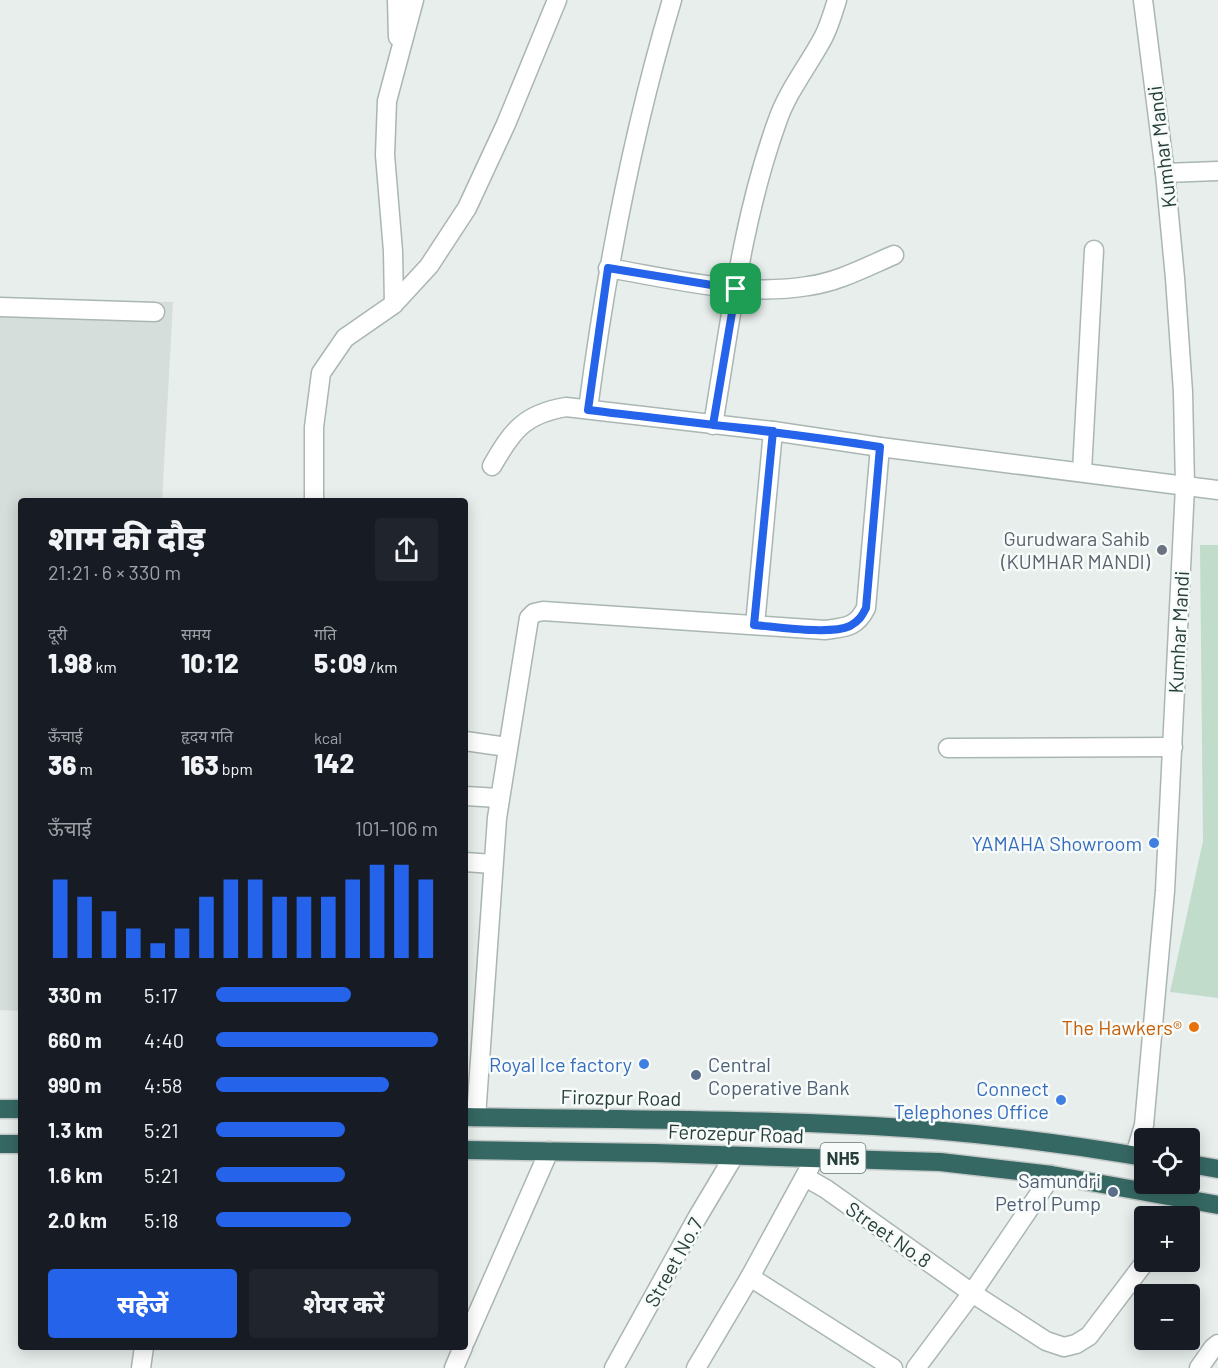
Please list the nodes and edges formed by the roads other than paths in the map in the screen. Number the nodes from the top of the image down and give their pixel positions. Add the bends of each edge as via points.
1 (397, 0) edge
2 (414, 0) edge
3 (557, 0) edge
4 (672, 0) edge
5 (837, 0) edge
6 (1143, 0) edge
7 (398, 58) junction
8 (1218, 171) edge
9 (1165, 173) junction
10 (1094, 250) dead end
11 (894, 255) dead end
12 (608, 268) junction
13 (736, 289) junction
14 (394, 304) junction
15 (0, 308) edge
16 (155, 312) dead end
17 (588, 410) junction
18 (713, 425) junction
19 (773, 431) junction
20 (880, 447) junction
21 (492, 466) dead end
22 (1082, 471) junction
23 (1185, 487) junction
24 (1218, 490) edge
25 (314, 498) edge
26 (754, 625) junction
27 (468, 741) edge
28 (507, 747) junction
29 (1173, 747) junction
30 (948, 748) dead end
31 (468, 796) edge
32 (500, 798) junction
33 (468, 862) edge
34 (493, 864) junction
35 (0, 1109) edge
36 (18, 1109) edge
37 (470, 1117) edge
38 (1144, 1128) edge
39 (0, 1144) edge
40 (18, 1144) edge
41 (468, 1150) edge
42 (549, 1151) junction
43 (1134, 1155) edge
44 (734, 1156) junction
45 (815, 1158) junction
46 (1200, 1165) edge
47 (1218, 1168) edge
48 (1052, 1175) junction
49 (805, 1177) junction
50 (1192, 1200) junction
51 (1218, 1205) edge
52 (1187, 1206) edge
53 (1137, 1272) edge
54 (750, 1277) junction
55 (972, 1293) junction
56 (468, 1335) edge
57 (1218, 1344) edge
58 (144, 1350) edge
59 (462, 1350) edge
60 (699, 1367) edge
61 (141, 1368) edge
62 (454, 1368) edge
63 (614, 1368) edge
64 (892, 1368) edge
65 (916, 1368) edge
66 (1199, 1368) edge

1 - 7 street
2 - 7 street
3 - 14 street via 467,208 429,266
4 - 12 street
5 - 13 street via 823,38 777,119 762,168
6 - 9 street, Kumhar Mandi
7 - 14 street via 387,101 386,155
8 - 9 street
9 - 23 street, Kumhar Mandi via 1183,392
10 - 22 street
11 - 13 street via 848,275 809,286
12 - 13 street
12 - 17 street
13 - 18 street
14 - 25 street via 345,338 321,373 314,427
15 - 16 street
17 - 18 street
17 - 21 street via 566,407 529,419 506,441
18 - 19 street
19 - 20 street
19 - 26 street
20 - 22 street
20 - 26 street via 866,608 861,619 849,627 825,630
22 - 23 street
23 - 24 street
23 - 29 street, Kumhar Mandi
26 - 28 street via 534,612 529,618
27 - 28 street
28 - 32 street
29 - 30 street
29 - 38 street, Kumhar Mandi via 1165,891
31 - 32 street
32 - 34 street
33 - 34 street
34 - 37 street
35 - 36 highway
37 - 43 highway, Firozpur Road / NH5 via 726,1121 933,1130
39 - 40 highway
41 - 42 highway, Ferozepur Road / NH5
42 - 44 highway, Ferozepur Road / NH5
42 - 56 street
44 - 45 highway, Ferozepur Road / NH5
44 - 63 street, Street No.7
45 - 48 highway, Ferozepur Road / NH5 via 940,1162
45 - 49 street
46 - 47 highway
48 - 50 highway, Ferozepur Road / NH5
48 - 55 street
49 - 54 street
49 - 55 street, Street No.8
50 - 51 highway, Ferozepur Road / NH5
50 - 52 street
53 - 55 street, Street No.8 via 1089,1336 1064,1347 1046,1341
54 - 60 street
54 - 64 street
55 - 65 street
57 - 66 street
58 - 61 street
59 - 62 street

